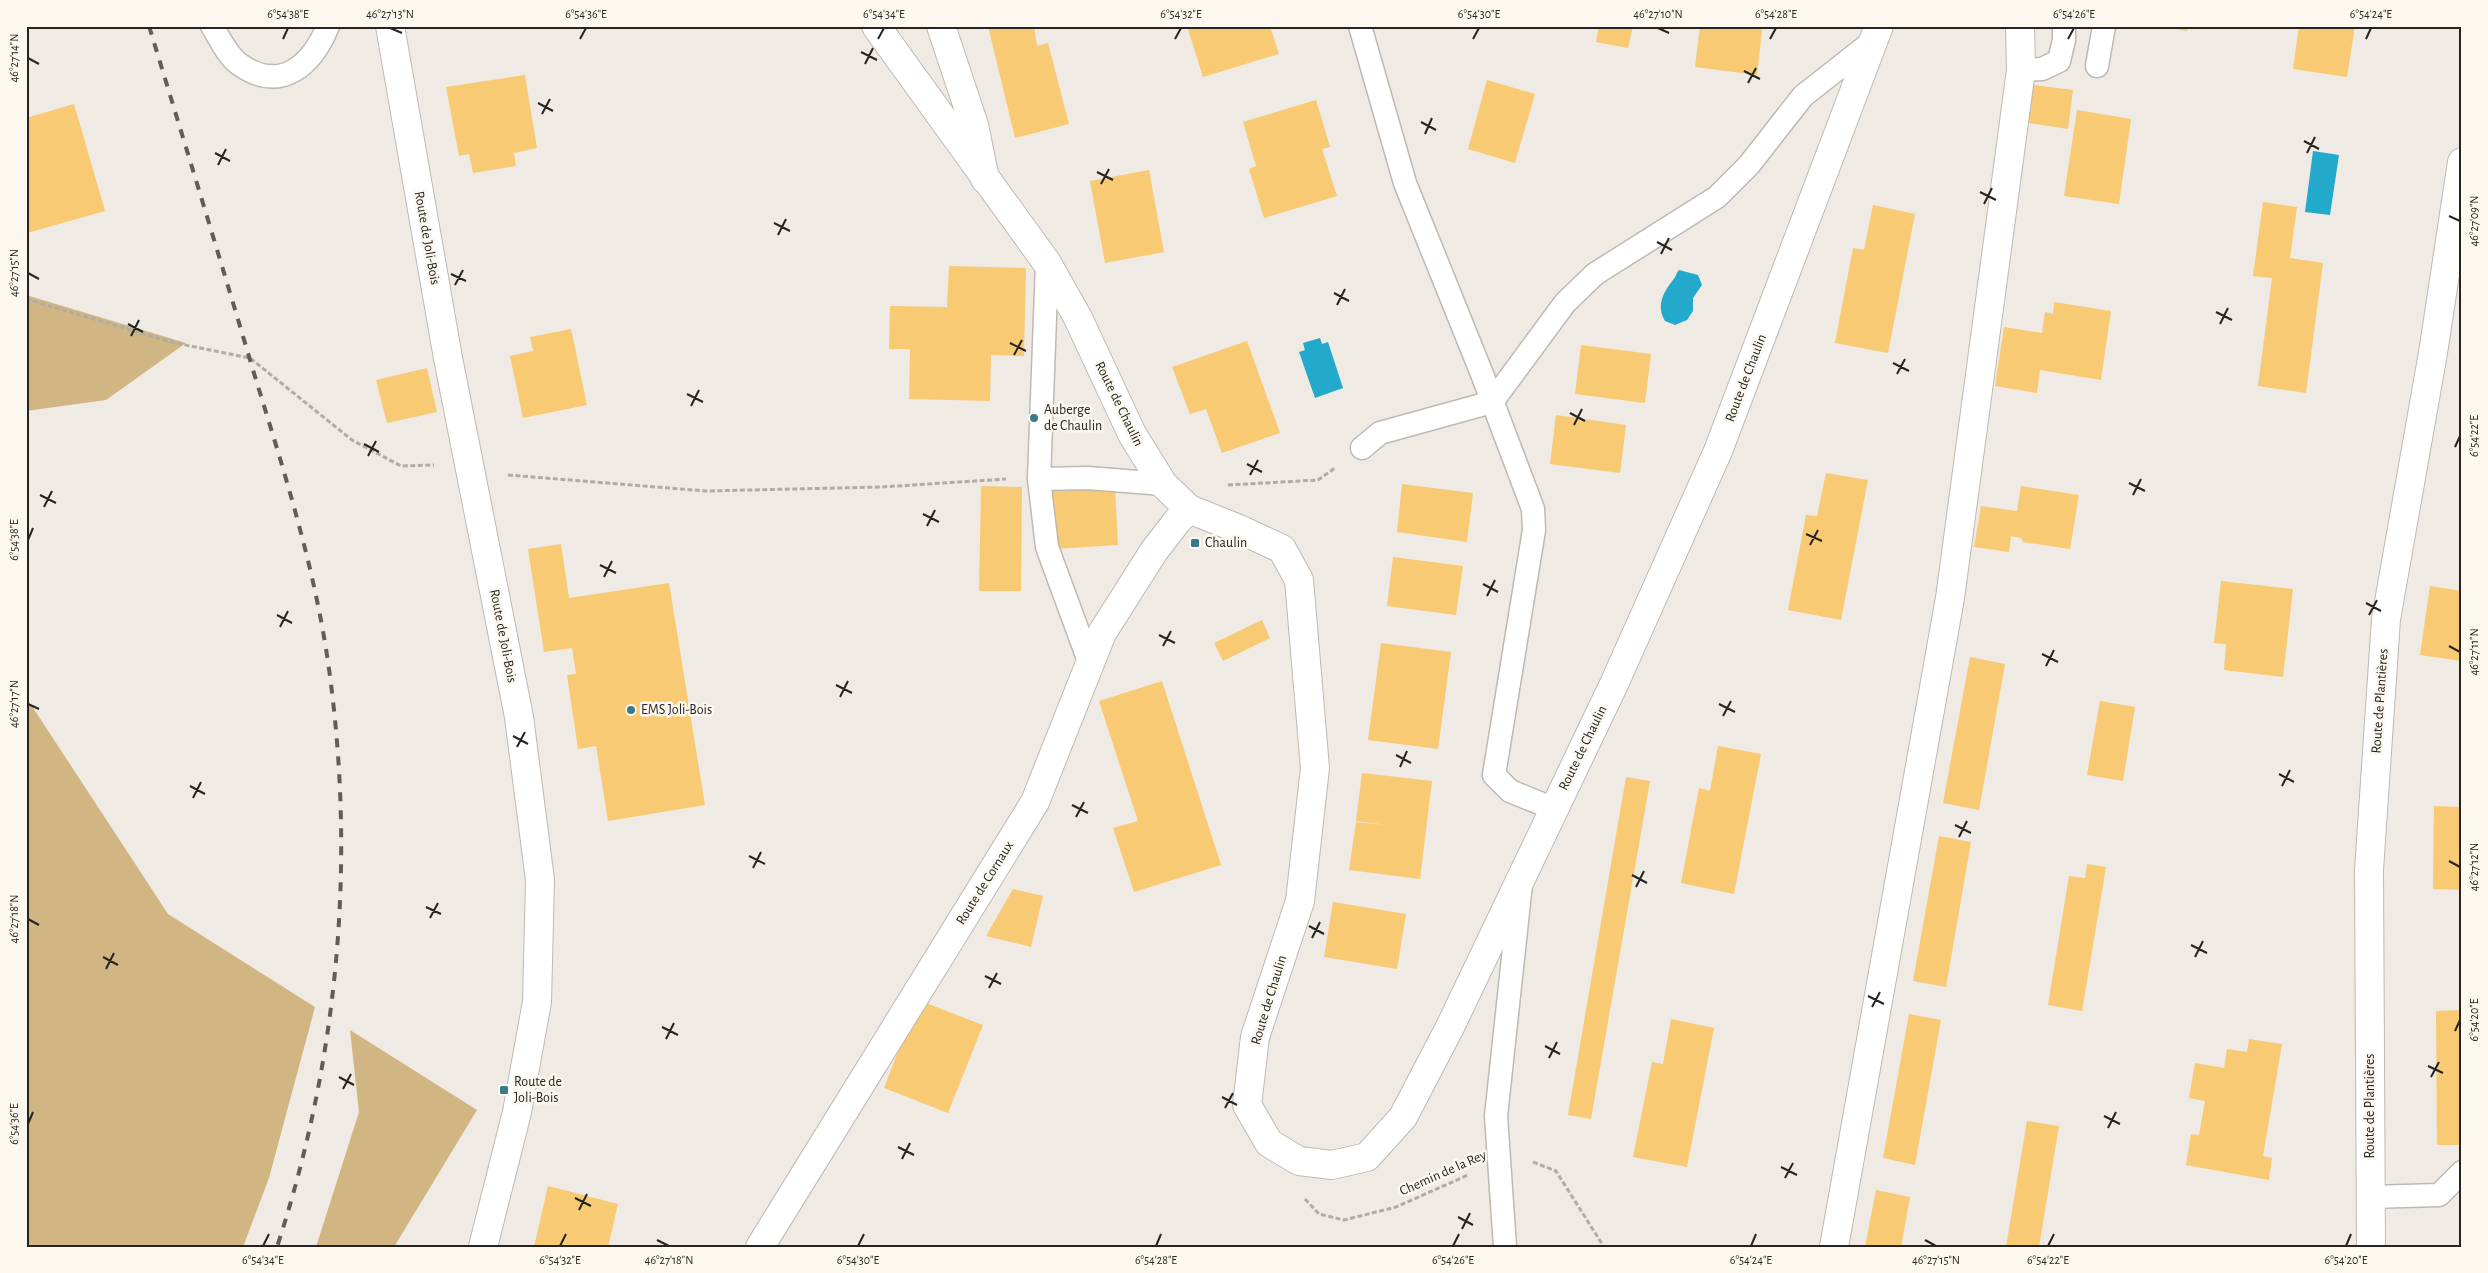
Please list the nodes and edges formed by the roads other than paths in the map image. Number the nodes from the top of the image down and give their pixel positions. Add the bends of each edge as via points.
1 (212, 26) edge
2 (328, 26) edge
3 (390, 26) edge
4 (876, 26) edge
5 (941, 26) edge
6 (1360, 26) edge
7 (2020, 26) edge
8 (2064, 26) edge
9 (2104, 26) edge
10 (1876, 33) edge
11 (2097, 66) dead end
12 (2021, 70) junction
13 (2462, 162) edge
14 (986, 180) junction
15 (1047, 264) junction
16 (1492, 402) junction
17 (1362, 448) road end
18 (1039, 479) junction
19 (1163, 484) junction
20 (1189, 509) junction
21 (1090, 664) junction
22 (1554, 809) junction
23 (1522, 876) junction
24 (2462, 1172) edge
25 (2370, 1197) junction
26 (483, 1247) edge
27 (760, 1247) edge
28 (1506, 1247) edge
29 (1834, 1247) edge
30 (2371, 1247) edge

1 - 2 lane via 239,64 265,76 287,75 305,65 320,45
3 - 26 street, Route de Joli-Bois via 469,464 519,717 540,880 537,1002 517,1112
4 - 14 street, Route de Chaulin
5 - 14 street via 974,125
6 - 16 lane via 1405,183
7 - 12 street
8 - 12 lane via 2059,61 2042,69
9 - 11 lane
10 - 16 lane via 1804,96 1749,165 1717,198 1595,274 1565,303
10 - 22 street, Route de Chaulin via 1718,451
12 - 29 street via 1950,598
13 - 25 street, Route de Plantières via 2386,619 2369,870
14 - 15 street, Route de Chaulin
15 - 18 lane
15 - 19 street, Route de Chaulin via 1078,318 1132,434
16 - 17 lane via 1380,433
16 - 22 lane via 1533,509 1534,530 1494,775 1510,791
18 - 19 lane via 1088,478
18 - 21 lane via 1047,547
19 - 20 street, Route de Chaulin
20 - 21 street, Route de Cornaux via 1160,543 1133,583 1102,632
20 - 23 street, Route de Chaulin via 1282,549 1299,580 1315,768 1300,901 1255,1038 1247,1105 1269,1143 1299,1161 1332,1165 1367,1157 1403,1117 1450,1028
21 - 27 street, Route de Cornaux via 1035,802
22 - 23 street, Route de Chaulin
23 - 28 lane via 1496,1116
24 - 25 lane via 2439,1195
25 - 30 street, Route de Plantières

